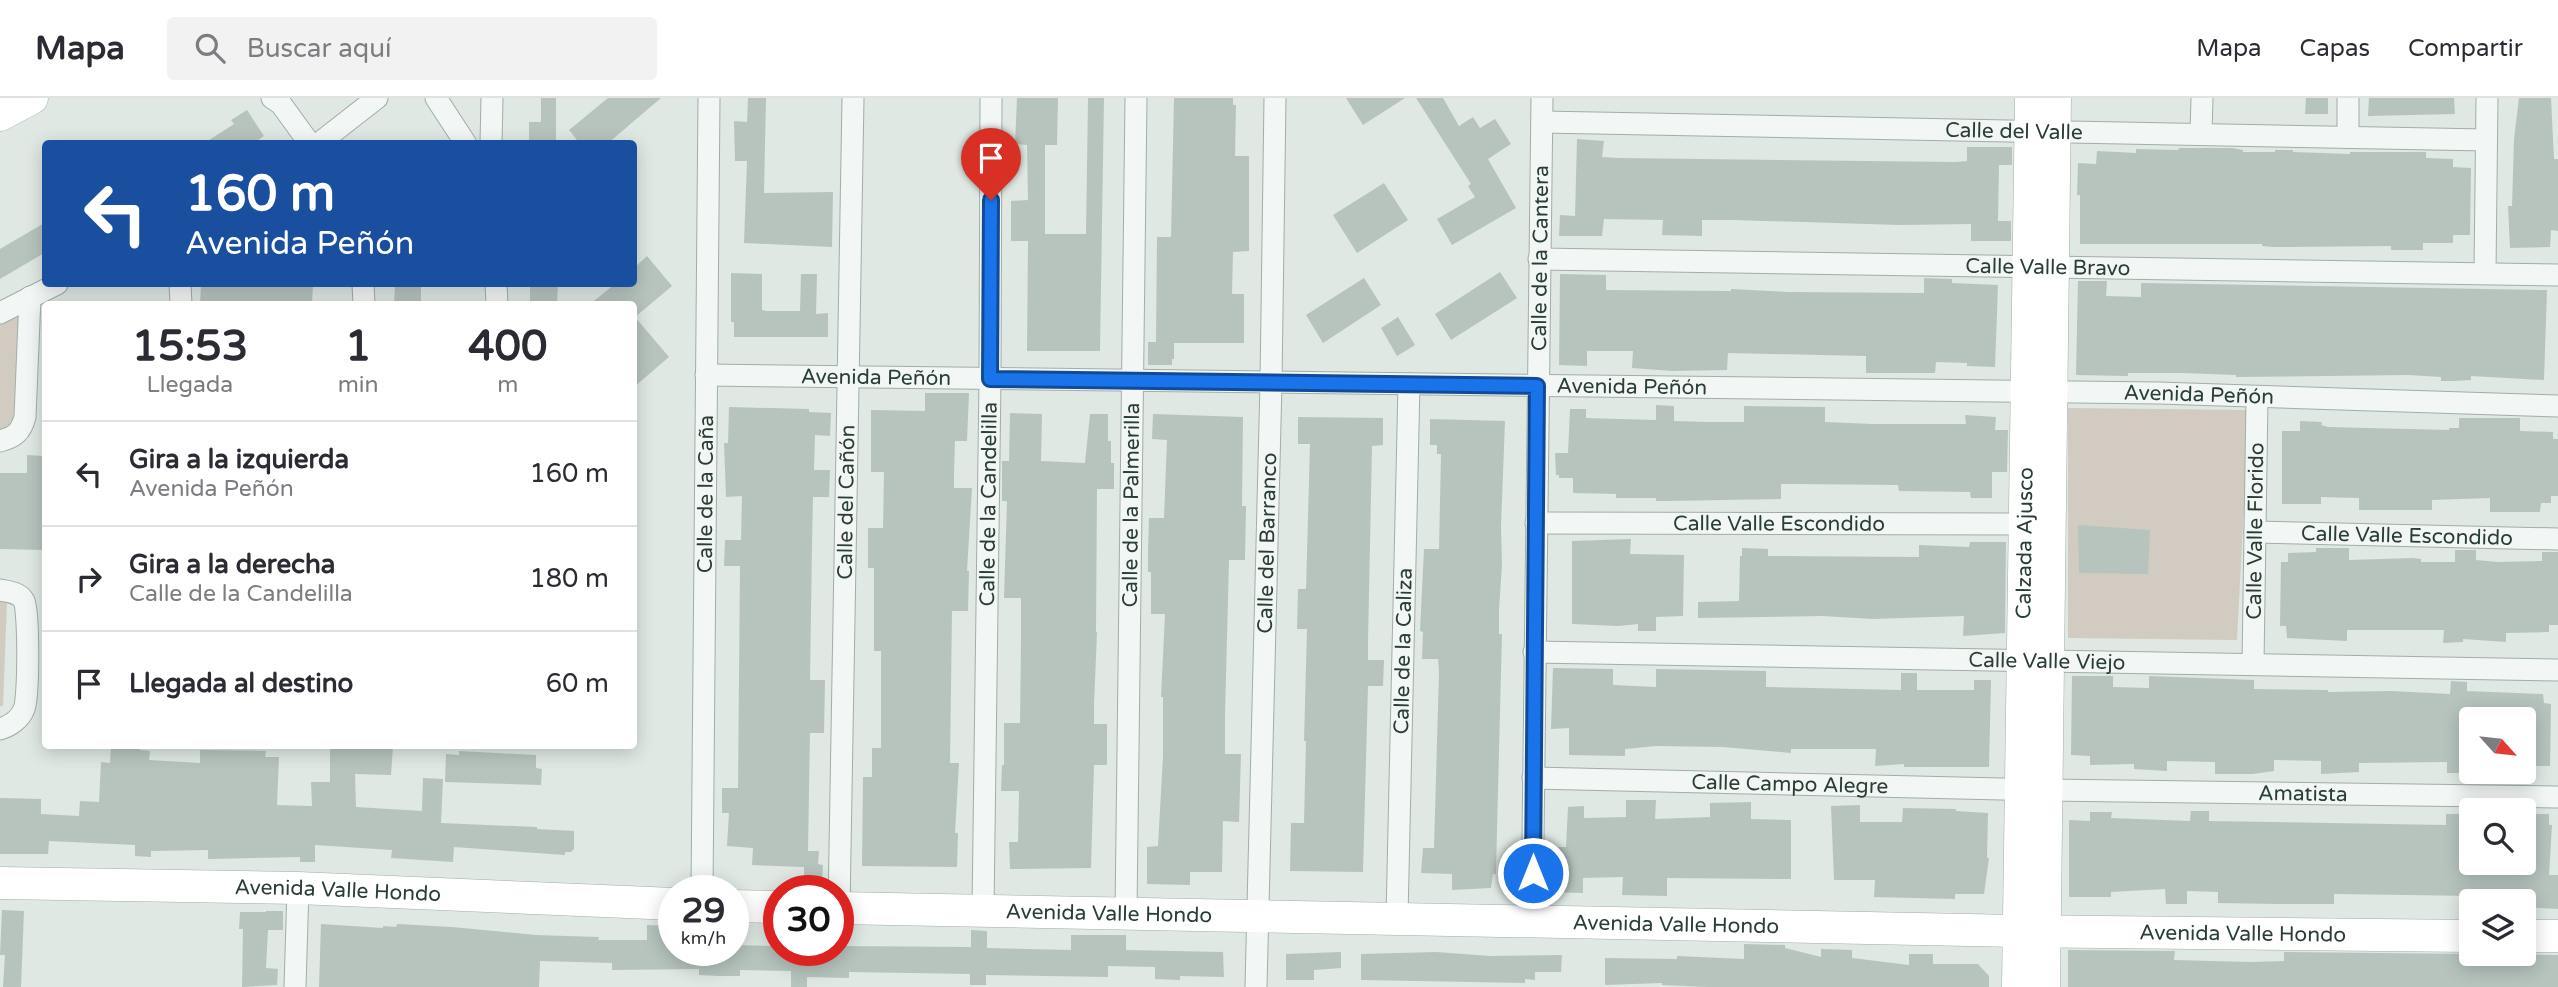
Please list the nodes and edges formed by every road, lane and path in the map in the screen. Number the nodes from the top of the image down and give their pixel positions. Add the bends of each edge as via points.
1 (32, 98) edge
2 (377, 98) edge
3 (436, 98) edge
4 (492, 98) edge
5 (709, 98) edge
6 (853, 98) edge
7 (991, 98) edge
8 (1136, 98) edge
9 (1275, 98) edge
10 (1542, 98) edge
11 (2031, 98) edge
12 (2055, 98) edge
13 (2202, 98) edge
14 (2348, 98) edge
15 (2487, 98) edge
16 (278, 100) edge
17 (0, 115) edge
18 (1542, 122) junction
19 (2043, 131) junction
20 (2201, 134) junction
21 (2348, 137) junction
22 (307, 140) edge
23 (323, 140) edge
24 (463, 140) edge
25 (491, 140) edge
26 (2486, 140) junction
27 (1539, 259) junction
28 (2040, 267) junction
29 (2485, 274) junction
30 (2558, 275) edge
31 (51, 287) edge
32 (30, 297) junction
33 (0, 313) edge
34 (706, 375) junction
35 (849, 377) junction
36 (990, 379) junction
37 (1132, 381) junction
38 (1271, 383) junction
39 (1409, 384) junction
40 (1537, 386) junction
41 (2039, 392) junction
42 (2257, 398) junction
43 (2558, 406) edge
44 (0, 441) edge
45 (1536, 523) junction
46 (2024, 524) junction
47 (2255, 532) junction
48 (2558, 539) edge
49 (0, 590) edge
50 (1534, 652) junction
51 (2036, 661) junction
52 (2253, 664) junction
53 (2558, 670) edge
54 (0, 729) edge
55 (1533, 778) junction
56 (2034, 790) junction
57 (2558, 797) edge
58 (702, 875) edge
59 (840, 875) edge
60 (0, 883) edge
61 (298, 888) junction
62 (658, 903) edge
63 (854, 908) edge
64 (983, 910) junction
65 (1126, 912) junction
66 (1257, 914) junction
67 (1396, 918) junction
68 (1532, 921) junction
69 (2032, 931) junction
70 (2459, 936) edge
71 (2536, 936) edge
72 (2558, 936) edge
73 (295, 987) edge
74 (1256, 987) edge
75 (2018, 987) edge
76 (2044, 987) edge

1 - 17 street
2 - 23 street
3 - 24 street
4 - 25 street
5 - 34 street, Calle de la Caña
6 - 35 street, Calle del Cañón
7 - 36 street, Calle de la Candelilla
8 - 37 street, Calle de la Palmerilla
9 - 38 street, Calle del Barranco
10 - 18 street, Calle de la Cantera
11 - 19 street, Calzada Ajusco
12 - 19 street, Calzada Ajusco
13 - 20 street
14 - 21 street
15 - 26 street
16 - 22 street
18 - 19 street, Calle del Valle
18 - 27 street, Calle de la Cantera
19 - 20 street, Calle del Valle
19 - 28 street, Calzada Ajusco
20 - 21 street, Calle del Valle
21 - 26 street, Calle del Valle
26 - 29 street
27 - 28 street, Calle Valle Bravo
27 - 40 street, Calle de la Cantera
28 - 29 street, Calle Valle Bravo
28 - 41 street, Calzada Ajusco
29 - 30 street, Calle Valle Bravo
31 - 32 street
32 - 33 street
32 - 44 street via 25,417 14,437
34 - 35 street, Avenida Peñón
34 - 58 street, Calle de la Caña
35 - 36 street, Avenida Peñón
35 - 59 street, Calle del Cañón
36 - 37 street, Avenida Peñón
36 - 64 street, Calle de la Candelilla
37 - 38 street, Avenida Peñón
37 - 65 street, Calle de la Palmerilla
38 - 39 street, Avenida Peñón
38 - 66 street, Calle del Barranco
39 - 40 street, Avenida Peñón
39 - 67 street, Calle de la Caliza
40 - 41 street, Avenida Peñón
40 - 45 street, Calle de la Cantera
41 - 42 street, Avenida Peñón
41 - 46 street, Calzada Ajusco
41 - 51 street, Calzada Ajusco
42 - 43 street, Avenida Peñón
42 - 47 street, Calle Valle Florido
45 - 46 street, Calle Valle Escondido
45 - 50 street, Calle de la Cantera
46 - 51 street, Calzada Ajusco
47 - 48 street, Calle Valle Escondido
47 - 52 street, Calle Valle Florido
49 - 54 street via 16,593 23,601 27,682 25,709
50 - 51 street, Calle Valle Viejo
50 - 55 street, Calle de la Cantera
51 - 52 street, Calle Valle Viejo
51 - 56 street, Calzada Ajusco
52 - 53 street, Calle Valle Viejo
55 - 56 street, Calle Campo Alegre
55 - 68 street, Calle de la Cantera
56 - 57 street, Amatista
56 - 69 street, Calzada Ajusco
60 - 61 street, Avenida Valle Hondo
61 - 62 street, Avenida Valle Hondo
61 - 73 street
63 - 64 street, Avenida Valle Hondo
64 - 65 street, Avenida Valle Hondo
65 - 66 street, Avenida Valle Hondo
66 - 67 street, Avenida Valle Hondo
66 - 74 street, Calle del Barranco
67 - 68 street, Avenida Valle Hondo
68 - 69 street, Avenida Valle Hondo
69 - 70 street, Avenida Valle Hondo
69 - 75 street, Calzada Ajusco
69 - 76 street, Calzada Ajusco
71 - 72 street

